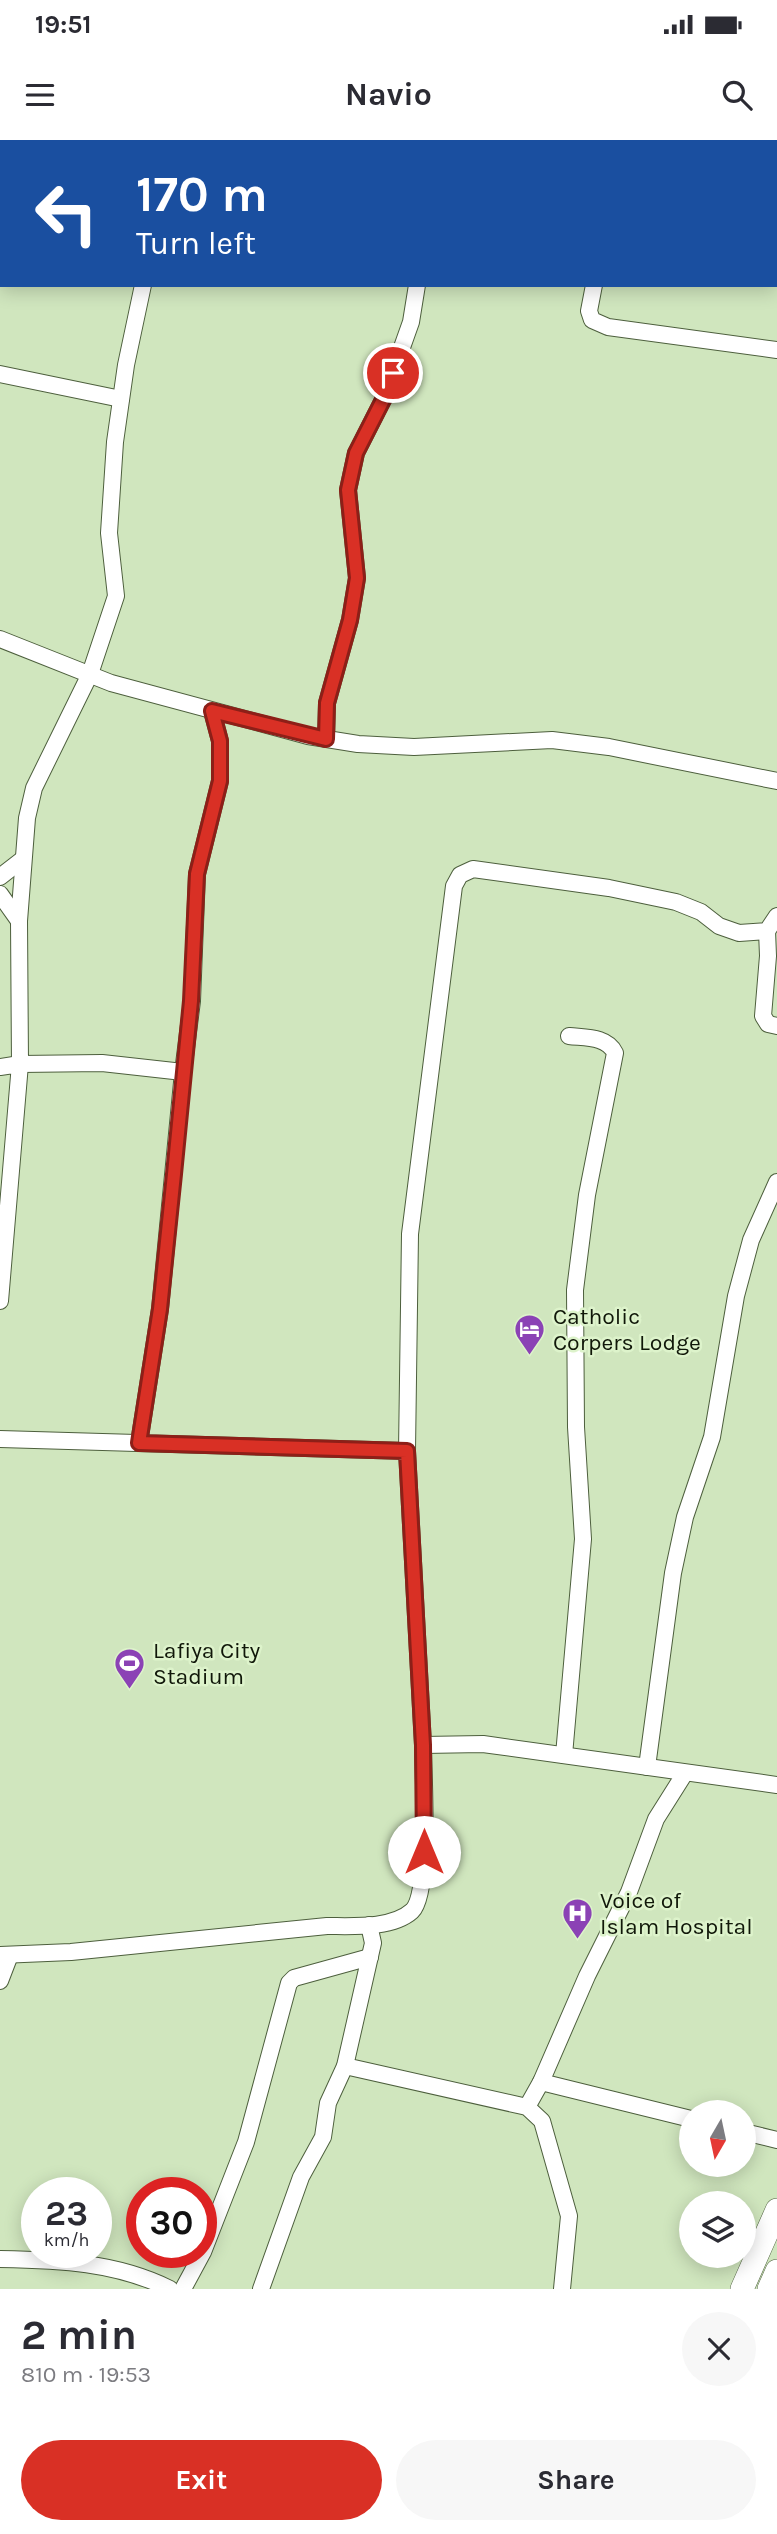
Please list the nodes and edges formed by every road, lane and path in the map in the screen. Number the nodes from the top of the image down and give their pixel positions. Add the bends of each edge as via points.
1 (143, 287) edge
2 (417, 287) edge
3 (594, 287) edge
4 (777, 350) edge
5 (0, 374) edge
6 (121, 399) junction
7 (0, 639) edge
8 (90, 674) junction
9 (212, 711) junction
10 (326, 739) junction
11 (777, 781) edge
12 (23, 859) junction
13 (0, 877) edge
14 (0, 894) edge
15 (777, 916) edge
16 (19, 921) junction
17 (767, 931) junction
18 (777, 1026) edge
19 (569, 1036) dead end
20 (20, 1064) junction
21 (0, 1067) edge
22 (183, 1072) junction
23 (777, 1182) edge
24 (0, 1301) edge
25 (0, 1439) edge
26 (139, 1443) junction
27 (407, 1451) junction
28 (423, 1745) junction
29 (564, 1755) junction
30 (647, 1767) junction
31 (685, 1773) junction
32 (777, 1785) edge
33 (369, 1925) junction
34 (5, 1955) edge
35 (370, 1957) junction
36 (0, 1981) edge
37 (345, 2067) junction
38 (541, 2082) junction
39 (527, 2107) junction
40 (679, 2116) edge
41 (756, 2135) edge
42 (777, 2140) edge
43 (777, 2210) edge
44 (0, 2259) edge
45 (777, 2271) edge
46 (170, 2289) edge
47 (184, 2289) edge
48 (261, 2289) edge
49 (562, 2289) edge
50 (742, 2289) edge
51 (769, 2289) edge

1 - 6 street
2 - 10 street via 411,322 384,398 356,453 348,490 357,578 327,703
3 - 4 street via 592,320 608,327
5 - 6 street
6 - 8 street via 109,533 116,596
7 - 8 street
8 - 9 street
8 - 12 street via 34,788
9 - 10 street
9 - 22 street via 220,741 220,781 197,874
10 - 11 street via 414,747 552,740
12 - 13 street
12 - 16 street
14 - 16 street
15 - 17 street
16 - 20 street
17 - 18 street via 763,1016 768,1024
17 - 27 street via 739,933 688,905 609,888 488,869 460,874 450,913 410,1234
19 - 29 street via 600,1040 615,1053 587,1195 575,1290 576,1440 583,1539
20 - 21 street
20 - 22 street via 102,1063
20 - 24 street
22 - 26 street via 160,1309
23 - 30 street via 751,1240 736,1296 712,1437 677,1551
25 - 26 street
26 - 27 street
27 - 28 street
28 - 29 street via 482,1744
28 - 33 street via 424,1878 420,1896 414,1910 404,1917
29 - 30 street
30 - 31 street
31 - 32 street
31 - 38 street via 656,1819 629,1892
33 - 34 street
33 - 35 street
34 - 36 street
35 - 37 street
35 - 47 street via 289,1983 246,2142
37 - 39 street
37 - 48 street via 328,2104 323,2137 301,2177
38 - 39 street
38 - 40 street
39 - 49 street via 542,2120 566,2195 569,2216
41 - 42 street
43 - 50 highway
44 - 46 street via 93,2264 145,2277
45 - 51 highway

